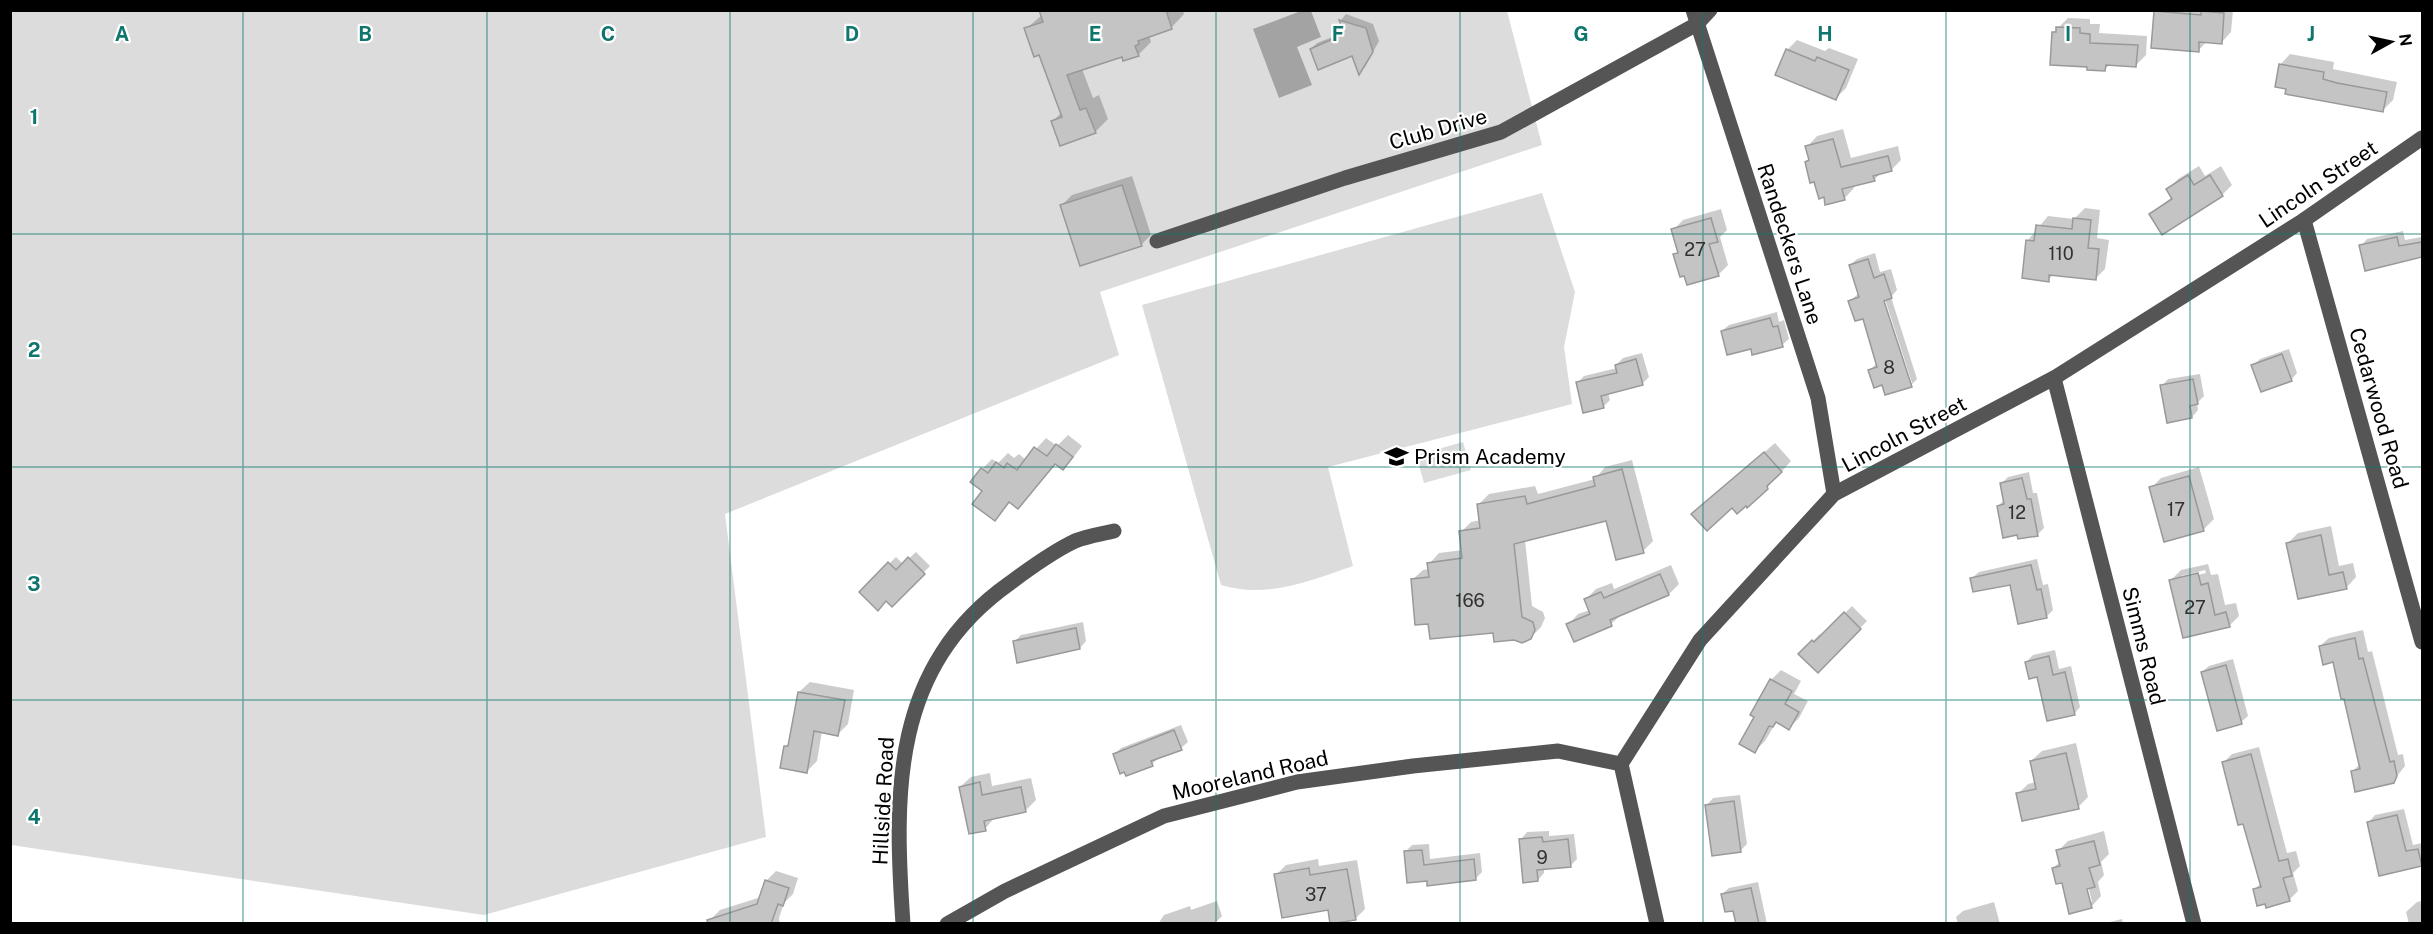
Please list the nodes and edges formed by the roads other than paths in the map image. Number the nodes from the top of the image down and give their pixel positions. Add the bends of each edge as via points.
1 (1710, 10) edge
2 (1695, 17) edge
3 (2422, 138) edge
4 (2304, 220) junction
5 (1157, 241) dead end
6 (2054, 378) junction
7 (1834, 494) junction
8 (1114, 531) dead end
9 (2422, 642) edge
10 (1621, 764) junction
11 (903, 924) edge
12 (947, 924) edge
13 (1657, 924) edge
14 (2194, 924) edge

1 - 2 street, Club Drive
2 - 5 street, Club Drive via 1501,132 1345,178
2 - 7 street, Randeckers Lane via 1818,398
3 - 4 street, Lincoln Street
4 - 6 street, Lincoln Street
4 - 9 street, Cedarwood Road
6 - 7 street, Lincoln Street
6 - 14 street, Simms Road
7 - 10 street, Lincoln Street via 1700,640
8 - 11 street, Hillside Road via 1076,540 984,601 951,637 923,685 909,726 902,766 899,858
10 - 12 street, Mooreland Road via 1558,751 1298,782 1164,816 1005,891
10 - 13 street

